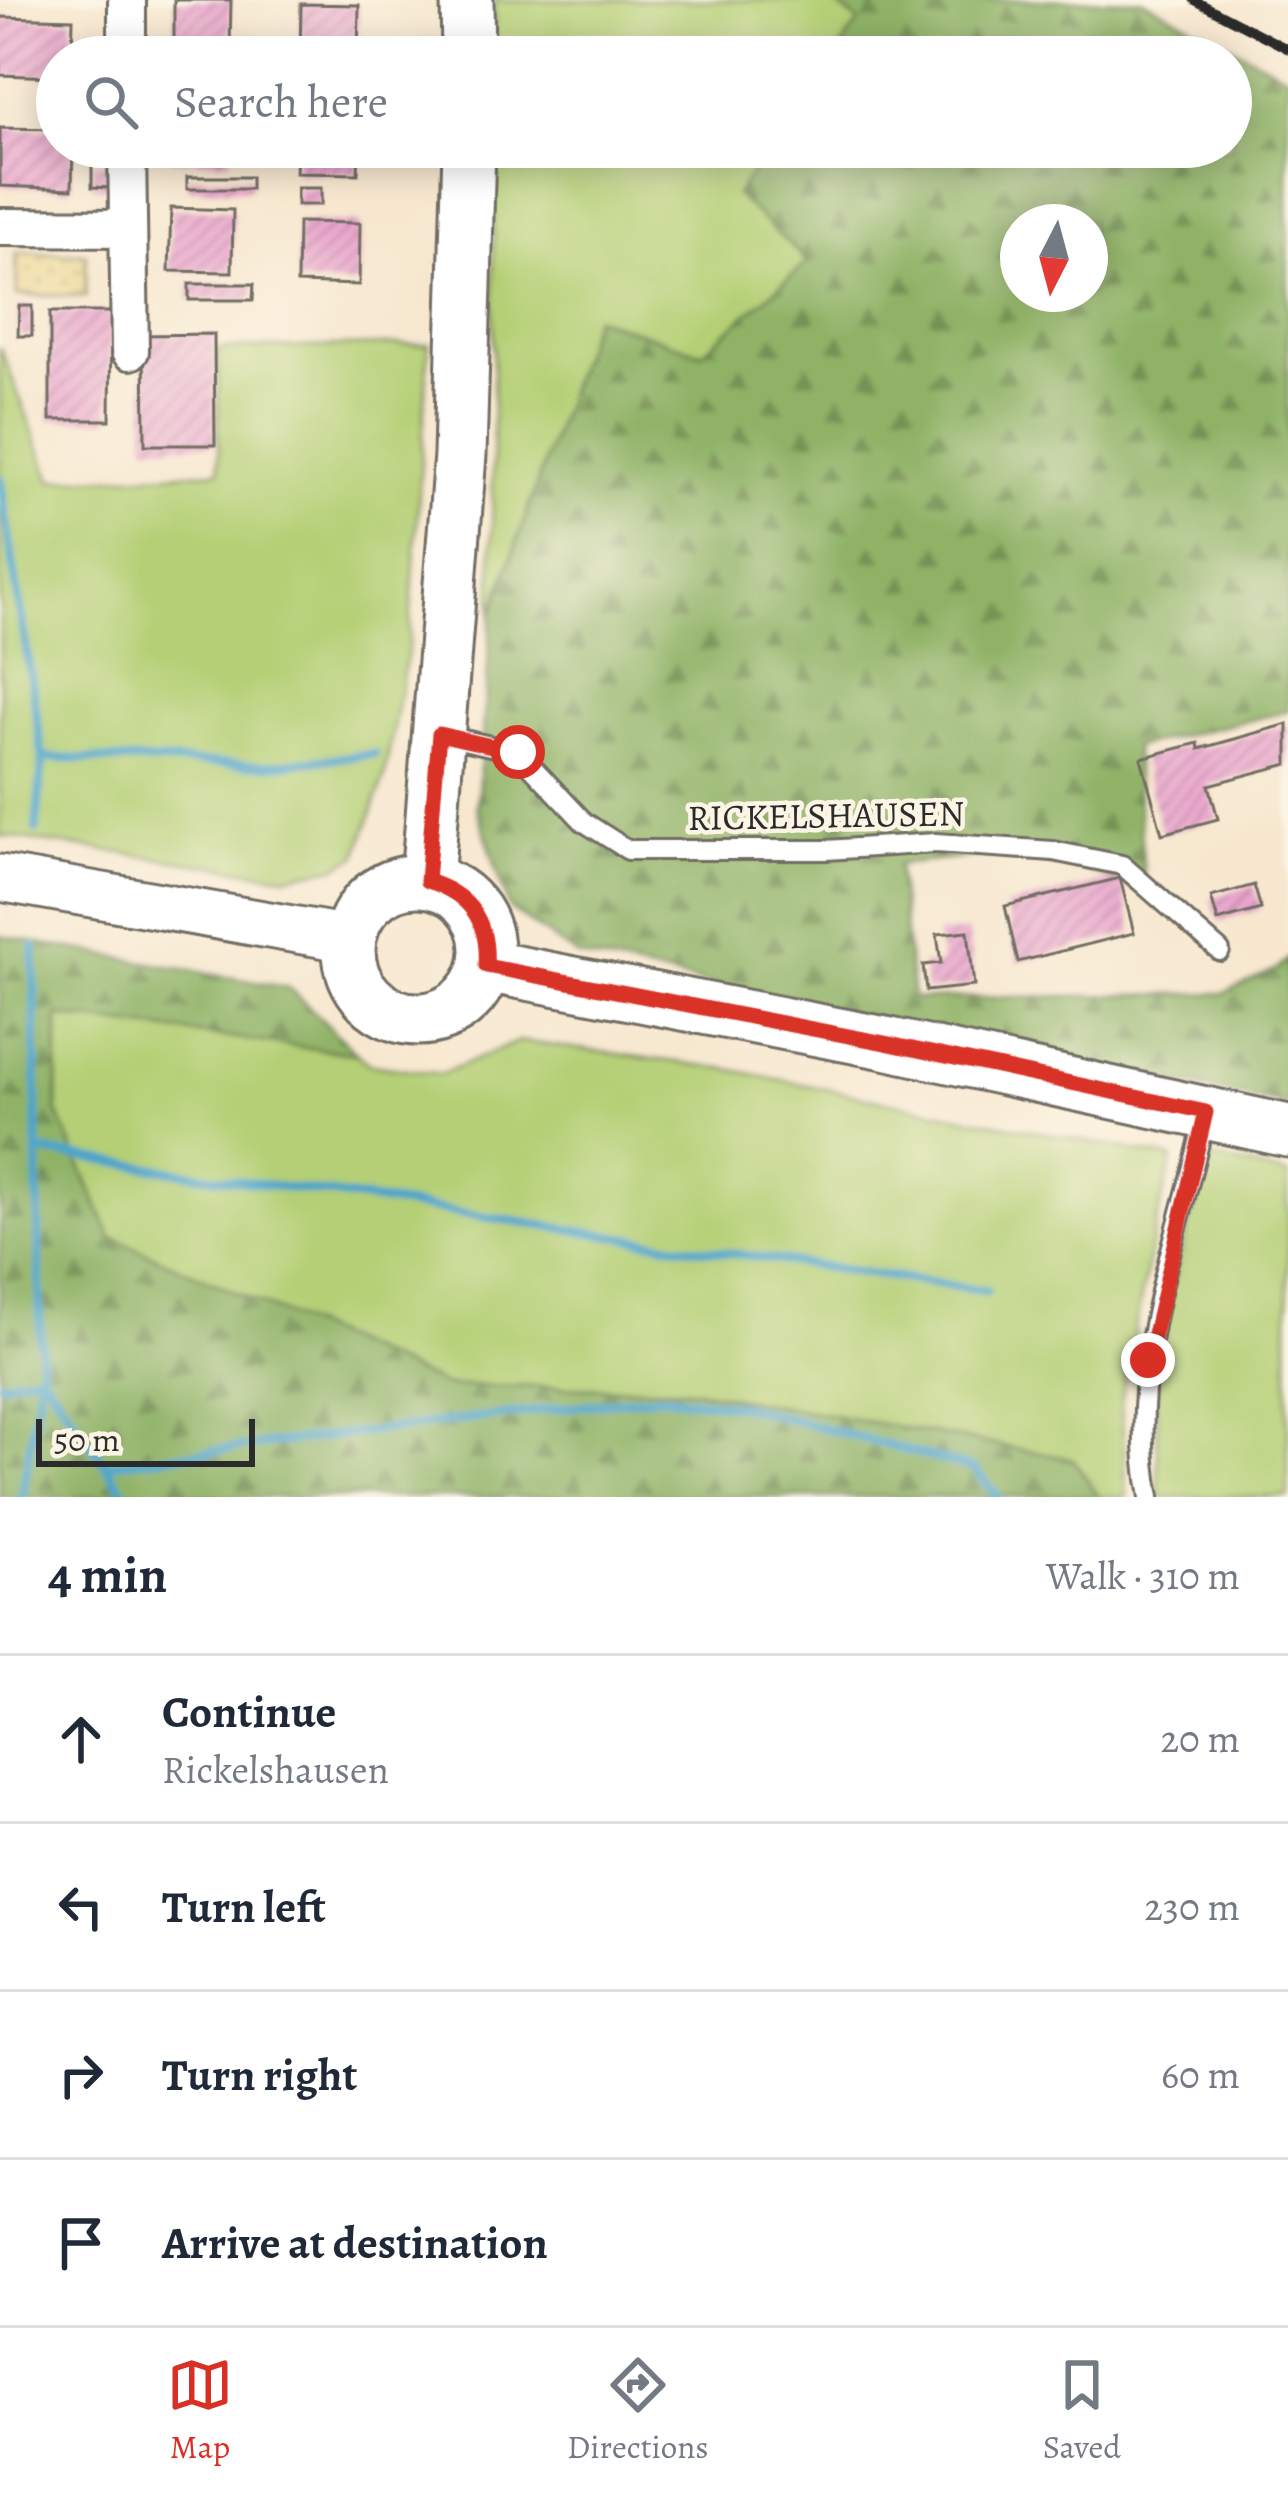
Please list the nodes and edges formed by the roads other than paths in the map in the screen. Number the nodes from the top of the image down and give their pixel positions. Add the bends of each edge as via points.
1 (127, 0) edge
2 (467, 0) edge
3 (127, 36) edge
4 (468, 36) edge
5 (127, 168) edge
6 (469, 168) edge
7 (0, 227) edge
8 (127, 228) junction
9 (130, 351) dead end
10 (439, 734) junction
11 (0, 878) edge
12 (427, 881) junction
13 (349, 939) junction
14 (1220, 951) dead end
15 (486, 966) junction
16 (1206, 1112) junction
17 (1288, 1131) edge
18 (1150, 1497) edge

1 - 3 street
2 - 4 main road
5 - 8 street
6 - 10 main road via 460,455
7 - 8 street
8 - 9 street
10 - 12 main road
10 - 14 lane, RICKELSHAUSEN via 518,752 584,822 628,850 936,843 1053,851 1122,865
11 - 13 street
12 - 13 main road via 405,881 368,901
12 - 15 main road via 468,902 488,943
13 - 15 main road via 357,985 392,1016 416,1020 460,1006
15 - 16 main road
16 - 17 main road
16 - 18 lane via 1148,1360

